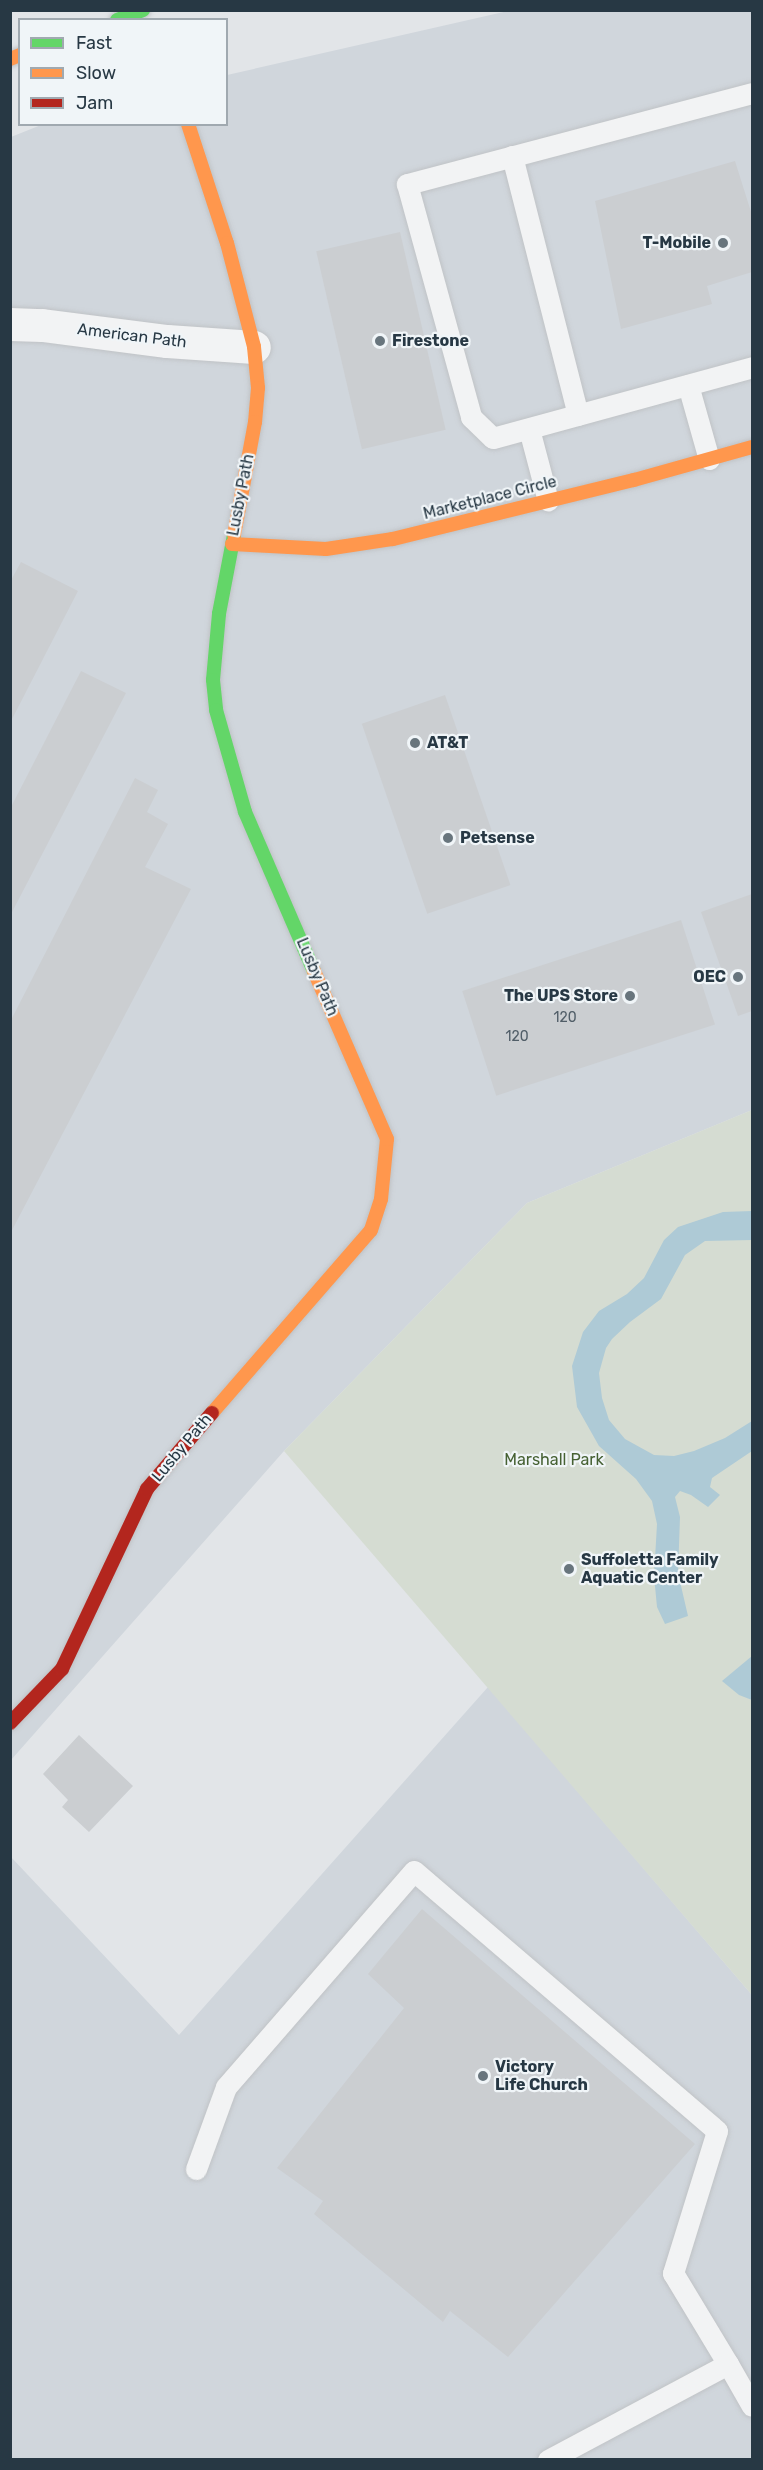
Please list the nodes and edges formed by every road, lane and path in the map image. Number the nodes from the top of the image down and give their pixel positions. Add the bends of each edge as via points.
1 (143, 10) edge
2 (122, 18) edge
3 (753, 93) edge
4 (189, 126) edge
5 (512, 156) junction
6 (10, 324) edge
7 (255, 347) junction
8 (753, 367) edge
9 (688, 385) junction
10 (578, 415) junction
11 (529, 429) junction
12 (753, 447) edge
13 (709, 459) junction
14 (548, 501) junction
15 (231, 544) junction
16 (11, 1721) edge
17 (196, 2169) dead end
18 (728, 2364) junction
19 (753, 2406) edge
20 (548, 2460) edge

1 - 2 main road
3 - 5 lane
4 - 7 main road, Lusby Path via 220,219
5 - 10 lane
5 - 11 lane via 407,184 471,417 493,438
6 - 7 street, American Path
7 - 15 main road, Lusby Path via 255,422
8 - 9 lane
9 - 10 lane
9 - 13 lane
10 - 11 lane
11 - 14 lane
12 - 13 main road, Marketplace Circle
13 - 14 main road, Marketplace Circle
14 - 15 main road, Marketplace Circle via 393,539 326,549
15 - 16 main road, Lusby Path via 214,648 216,710 245,812 387,1139 381,1199 371,1230 147,1490 62,1669
17 - 18 lane via 226,2086 414,1870 717,2131 673,2273
18 - 19 lane
18 - 20 lane

